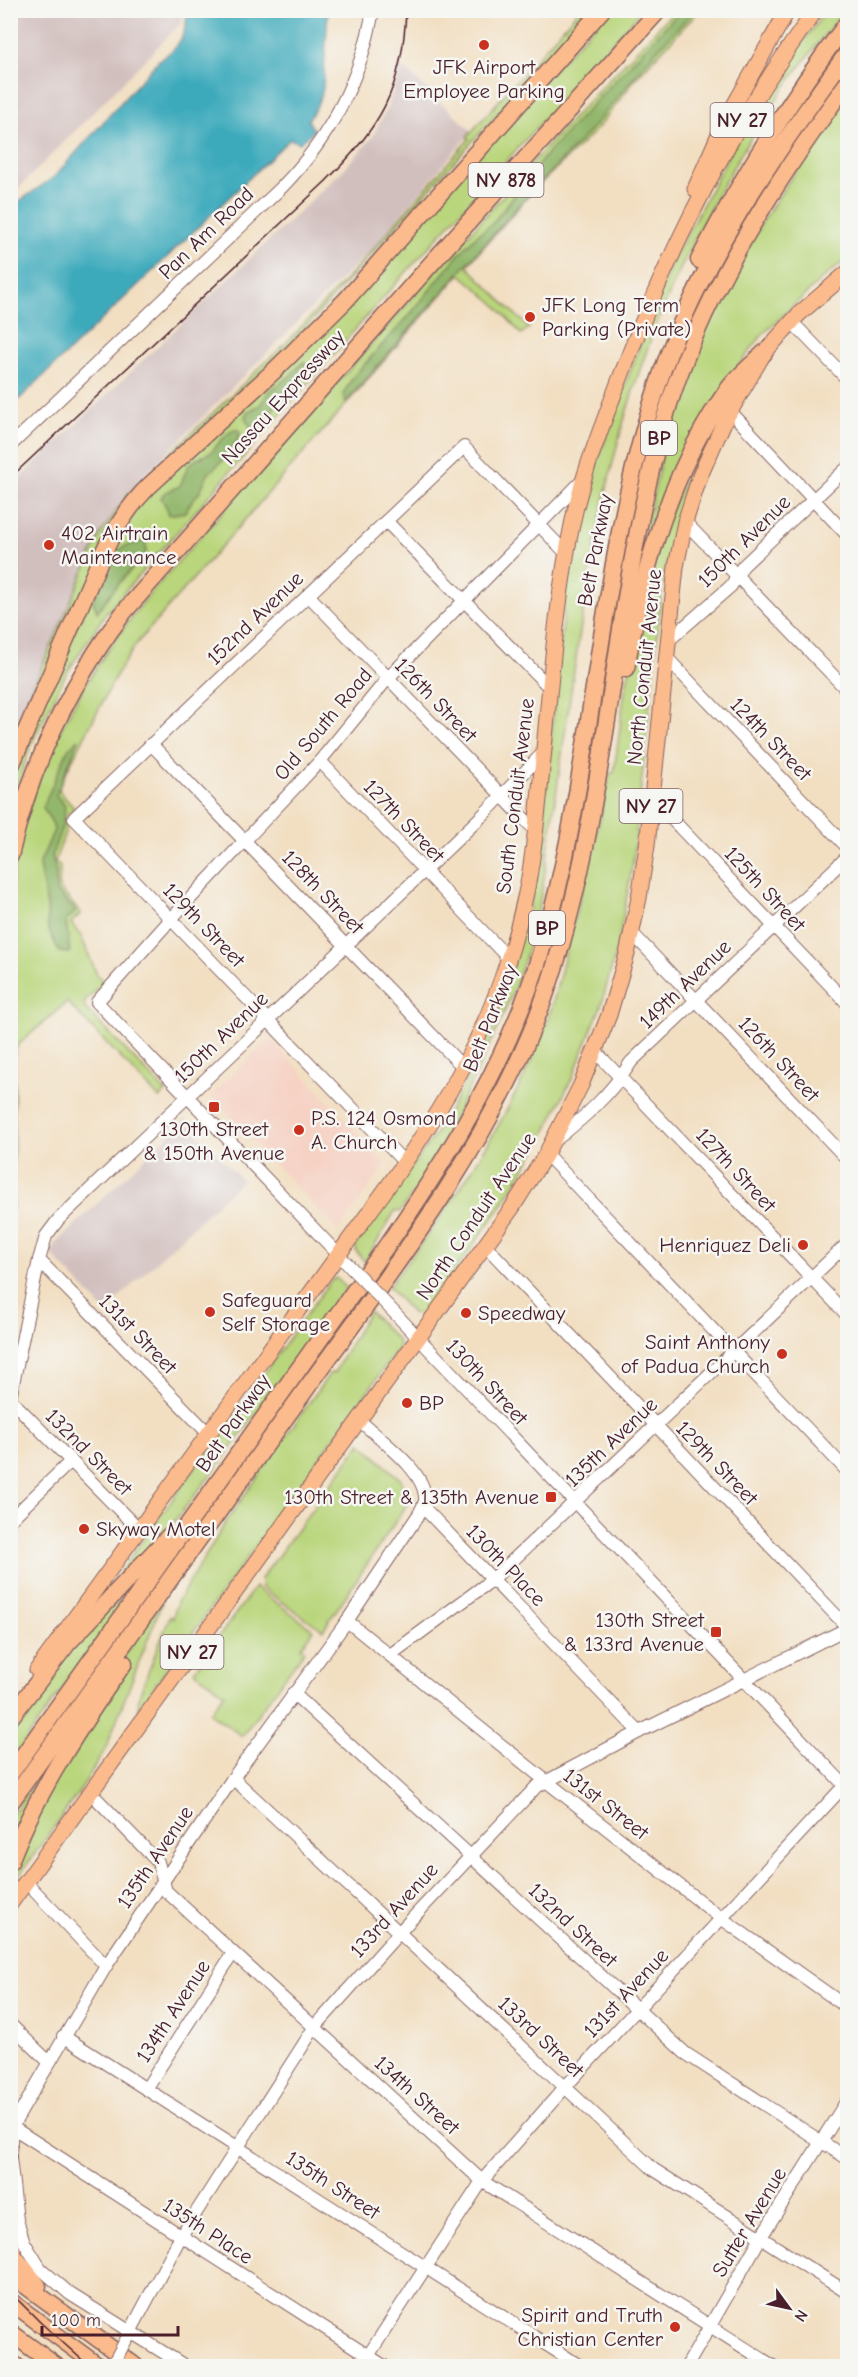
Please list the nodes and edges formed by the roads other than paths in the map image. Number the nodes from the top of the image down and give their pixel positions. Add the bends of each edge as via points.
1 (373, 10) edge
2 (602, 10) edge
3 (659, 10) edge
4 (788, 10) edge
5 (816, 10) edge
6 (848, 22) edge
7 (848, 52) edge
8 (848, 82) edge
9 (679, 237) junction
10 (848, 272) edge
11 (791, 321) junction
12 (764, 353) junction
13 (848, 380) edge
14 (730, 411) junction
15 (10, 446) edge
16 (848, 467) edge
17 (585, 478) junction
18 (630, 485) junction
19 (813, 500) junction
20 (386, 521) junction
21 (685, 522) junction
22 (539, 524) junction
23 (848, 536) edge
24 (567, 554) junction
25 (737, 576) junction
26 (308, 595) junction
27 (464, 602) junction
28 (668, 641) junction
29 (666, 657) junction
30 (388, 678) junction
31 (550, 688) junction
32 (848, 692) edge
33 (151, 744) junction
34 (544, 752) junction
35 (320, 761) junction
36 (10, 768) edge
37 (501, 795) junction
38 (651, 805) junction
39 (74, 818) joint
40 (536, 831) junction
41 (586, 836) junction
42 (247, 841) junction
43 (848, 848) edge
44 (10, 856) edge
45 (848, 856) edge
46 (425, 871) junction
47 (171, 919) junction
48 (773, 927) junction
49 (632, 933) junction
50 (347, 945) junction
51 (509, 959) junction
52 (697, 1000) junction
53 (98, 1002) joint
54 (848, 1004) edge
55 (267, 1019) junction
56 (596, 1051) junction
57 (464, 1068) junction
58 (621, 1077) junction
59 (186, 1097) junction
60 (549, 1148) junction
61 (848, 1160) edge
62 (405, 1164) junction
63 (848, 1243) edge
64 (485, 1245) junction
65 (339, 1255) junction
66 (39, 1260) junction
67 (811, 1278) junction
68 (848, 1316) edge
69 (418, 1338) junction
70 (733, 1352) junction
71 (302, 1395) junction
72 (10, 1399) edge
73 (359, 1420) junction
74 (655, 1426) junction
75 (210, 1435) junction
76 (71, 1461) junction
77 (848, 1472) edge
78 (217, 1485) junction
79 (575, 1504) junction
80 (423, 1507) junction
81 (10, 1520) edge
82 (140, 1531) junction
83 (492, 1580) junction
84 (347, 1621) junction
85 (848, 1628) edge
86 (390, 1655) junction
87 (744, 1681) junction
88 (293, 1693) junction
89 (12, 1702) edge
90 (10, 1718) edge
91 (639, 1732) junction
92 (10, 1774) edge
93 (233, 1778) junction
94 (546, 1781) junction
95 (846, 1788) edge
96 (91, 1793) junction
97 (10, 1803) edge
98 (470, 1856) junction
99 (10, 1862) edge
100 (164, 1879) junction
101 (26, 1882) junction
102 (10, 1904) edge
103 (721, 1918) junction
104 (399, 1932) junction
105 (233, 1953) junction
106 (106, 1966) junction
107 (848, 2008) edge
108 (636, 2011) junction
109 (10, 2024) edge
110 (314, 2028) junction
111 (63, 2036) junction
112 (48, 2061) junction
113 (566, 2086) junction
114 (146, 2089) junction
115 (848, 2099) edge
116 (12, 2127) edge
117 (820, 2142) junction
118 (237, 2147) junction
119 (10, 2156) edge
120 (848, 2159) edge
121 (482, 2181) junction
122 (181, 2236) junction
123 (761, 2237) junction
124 (10, 2247) edge
125 (426, 2268) junction
126 (10, 2274) edge
127 (848, 2293) edge
128 (10, 2301) edge
129 (70, 2320) junction
130 (710, 2327) junction
131 (10, 2331) edge
132 (129, 2335) junction
133 (10, 2341) edge
134 (368, 2356) junction
135 (10, 2361) edge
136 (16, 2367) edge
137 (42, 2367) edge
138 (56, 2367) edge
139 (98, 2367) edge
140 (112, 2367) edge
141 (135, 2367) edge
142 (185, 2367) edge
143 (384, 2367) edge
144 (580, 2367) edge
145 (687, 2367) edge
146 (772, 2367) edge

1 - 15 street, Pan Am Road via 352,85 308,159
2 - 36 highway via 337,309 131,505 104,551
3 - 44 highway, Nassau Expressway / NY 878 via 119,619 86,667 54,725 24,802
4 - 9 main road via 713,144
5 - 9 main road, South Conduit Avenue / NY 27 via 753,101
6 - 18 highway via 770,132 685,286 638,414
7 - 18 highway, Belt Parkway / BP via 759,181 700,281 661,373
8 - 41 highway, Belt Parkway / BP via 741,242 701,320 675,386 655,453 633,557
9 - 17 main road, South Conduit Avenue / NY 27 via 629,353
10 - 11 main road, North Conduit Avenue / NY 27
11 - 12 main road, North Conduit Avenue / NY 27
11 - 13 street
12 - 14 main road, North Conduit Avenue / NY 27
12 - 41 highway via 734,382 709,419 666,507 639,600 614,737
14 - 19 street
14 - 21 main road, North Conduit Avenue / NY 27 via 706,460
16 - 19 street, 150th Avenue
17 - 22 street, Old South Road
17 - 24 main road, South Conduit Avenue / NY 27
18 - 78 highway, Belt Parkway / BP via 610,581 566,851 540,955 512,1034 479,1101 438,1170
19 - 23 street
19 - 25 street, 150th Avenue
20 - 22 street, 152nd Avenue via 464,447
20 - 26 street, 152nd Avenue
20 - 27 street
21 - 25 street
21 - 28 main road, North Conduit Avenue / NY 27
22 - 24 street
22 - 27 street, Old South Road
24 - 31 main road, South Conduit Avenue / NY 27
25 - 28 street, 150th Avenue
25 - 32 street
26 - 30 street, 126th Street
26 - 33 street, 152nd Avenue
27 - 30 street, Old South Road
27 - 31 street
28 - 29 main road, North Conduit Avenue / NY 27
29 - 38 main road, North Conduit Avenue / NY 27
29 - 43 street, 124th Street
30 - 35 street, Old South Road
30 - 37 street, 126th Street
31 - 34 main road, South Conduit Avenue / NY 27
33 - 39 street, 152nd Avenue
33 - 42 street, 128th Street
34 - 37 street, 150th Avenue
34 - 40 main road, South Conduit Avenue / NY 27
35 - 42 street, Old South Road
35 - 46 street, 127th Street
37 - 40 street, 126th Street
37 - 46 street, 150th Avenue
38 - 48 street, 125th Street via 667,814
38 - 49 main road, North Conduit Avenue / NY 27
39 - 47 street, 129th Street
40 - 51 main road, South Conduit Avenue / NY 27
41 - 71 highway, Belt Parkway / BP via 552,972 505,1088 430,1213
42 - 47 street, Old South Road
42 - 50 street, 128th Street
45 - 48 street, 149th Avenue
46 - 50 street, 150th Avenue
46 - 51 street, 127th Street
47 - 53 street, Old South Road
47 - 55 street, 129th Street
48 - 52 street, 149th Avenue
48 - 54 street, 125th Street
49 - 52 street, 126th Street
49 - 56 main road, North Conduit Avenue / NY 27
50 - 55 street, 150th Avenue
50 - 57 street, 128th Street
51 - 57 main road, South Conduit Avenue / NY 27
52 - 58 street, 149th Avenue via 631,1062
52 - 61 street, 126th Street
53 - 59 street, 130th Street
55 - 59 street, 150th Avenue
55 - 62 street, 129th Street
56 - 58 street, 127th Street
56 - 60 main road, North Conduit Avenue / NY 27
57 - 62 main road, South Conduit Avenue / NY 27
58 - 60 street, 149th Avenue
58 - 67 street, 127th Street
59 - 65 street, 130th Street
59 - 66 street, 150th Avenue via 58,1220 46,1236
60 - 64 main road, North Conduit Avenue / NY 27
60 - 70 street
62 - 65 main road, South Conduit Avenue / NY 27
63 - 67 street, 135th Avenue
64 - 69 main road, North Conduit Avenue / NY 27
64 - 74 street, 129th Street
65 - 69 street, 130th Street, bridge
65 - 75 main road, South Conduit Avenue / NY 27
66 - 72 street, 150th Avenue
66 - 75 street, 131st Street
67 - 68 street, 127th Street
67 - 70 street, 135th Avenue
69 - 73 main road, North Conduit Avenue / NY 27
69 - 79 street, 130th Street
70 - 74 street, 135th Avenue
70 - 77 street
71 - 97 highway, Belt Parkway / BP
71 - 99 highway via 266,1462 90,1714 33,1812
72 - 76 street, 132nd Street
73 - 80 street via 413,1470 423,1487
73 - 96 main road, North Conduit Avenue / NY 27
74 - 79 street, 135th Avenue
74 - 85 street, 129th Street
75 - 82 main road, South Conduit Avenue / NY 27
76 - 81 street
76 - 82 street, 132nd Street
78 - 90 highway via 68,1643
78 - 92 highway, Belt Parkway / BP
79 - 83 street, 135th Avenue
79 - 87 street, 130th Street
80 - 83 street, 130th Place
80 - 84 street, 135th Avenue
82 - 89 main road, South Conduit Avenue / NY 27
83 - 86 street, 135th Avenue
83 - 91 street, 130th Place
84 - 86 street, 131st Street
84 - 88 street, 135th Avenue
85 - 87 street, 133rd Avenue
86 - 94 street, 131st Street
87 - 91 street, 133rd Avenue
87 - 95 street, 130th Street
88 - 93 street, 135th Avenue
88 - 98 street, 132nd Street
91 - 94 street, 133rd Avenue
93 - 100 street, 135th Avenue
93 - 104 street, 133rd Street
94 - 98 street, 133rd Avenue
94 - 103 street, 131st Street
95 - 103 street, 131st Avenue
96 - 100 street, 134th Street via 158,1862
96 - 101 main road, North Conduit Avenue / NY 27
98 - 104 street, 133rd Avenue
98 - 108 street, 132nd Street
100 - 105 street, 134th Street via 166,1891
100 - 106 street, 135th Avenue
101 - 102 main road, North Conduit Avenue / NY 27
101 - 106 street
103 - 107 street, 131st Street
103 - 108 street, 131st Avenue
104 - 110 street, 133rd Avenue
104 - 113 street, 133rd Street
105 - 110 street, 134th Street
105 - 114 street, 134th Avenue
106 - 111 street, 135th Avenue
108 - 113 street, 131st Avenue
108 - 117 street, 132nd Street via 685,2053
109 - 112 street
110 - 118 street, 133rd Avenue
110 - 121 street, 134th Street
111 - 112 street, 135th Avenue
111 - 114 street, 135th Street
112 - 116 street, 135th Avenue
113 - 121 street, 131st Avenue
113 - 123 street, 133rd Street via 653,2169
114 - 118 street, 135th Street
115 - 117 street, Sutter Avenue
116 - 119 street
116 - 122 street, 135th Place
117 - 120 street, 132nd Street
117 - 123 street, Sutter Avenue
118 - 122 street, 133rd Avenue
118 - 125 street, 135th Street
119 - 132 street via 16,2220 34,2261 63,2289
121 - 125 street, 131st Avenue
121 - 130 street, 134th Street
122 - 132 street, 133rd Avenue
122 - 134 street, 135th Place
123 - 127 street, 133rd Street
123 - 130 street, Sutter Avenue
124 - 129 highway via 28,2276
125 - 134 street, 131st Avenue
125 - 144 street, 135th Street
126 - 129 highway
128 - 139 highway
129 - 141 highway
130 - 145 street, Sutter Avenue
130 - 146 street, 134th Street
131 - 138 highway
132 - 140 street, 133rd Avenue, bridge
132 - 142 street
133 - 137 highway
134 - 143 street, 135th Place
135 - 136 highway

